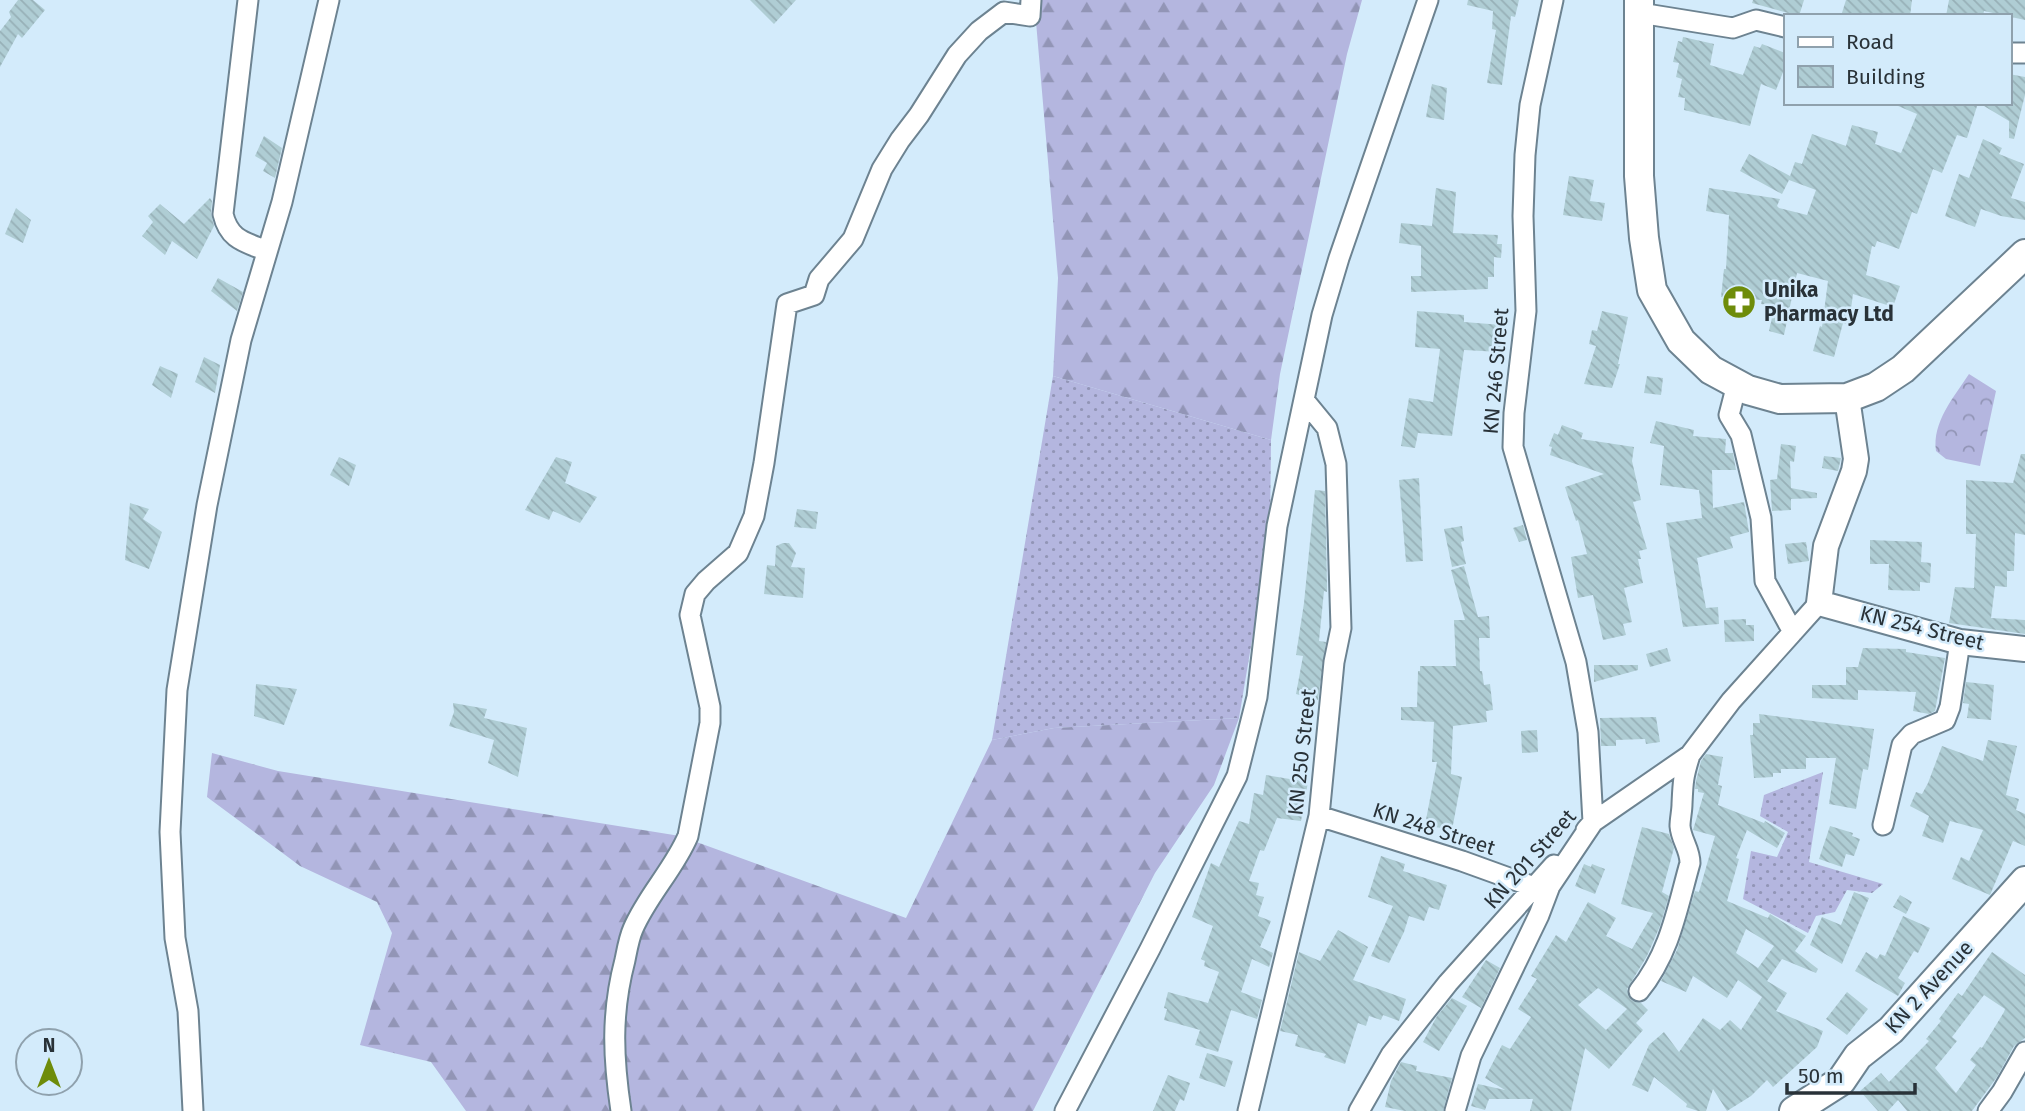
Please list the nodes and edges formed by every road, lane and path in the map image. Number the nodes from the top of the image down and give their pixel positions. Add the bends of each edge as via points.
1 (248, 0) edge
2 (329, 0) edge
3 (1031, 0) edge
4 (1428, 0) edge
5 (1553, 0) edge
6 (1640, 7) edge
7 (1784, 27) edge
8 (267, 251) junction
9 (2025, 254) edge
10 (1737, 384) junction
11 (1847, 398) junction
12 (1304, 400) junction
13 (1819, 603) junction
14 (1793, 632) junction
15 (1960, 642) junction
16 (2025, 649) edge
17 (1690, 755) junction
18 (1319, 816) junction
19 (1593, 822) junction
20 (1883, 825) dead end
21 (2025, 881) edge
22 (1542, 886) junction
23 (1639, 991) dead end
24 (2025, 1052) edge
25 (192, 1111) edge
26 (621, 1111) edge
27 (1065, 1111) edge
28 (1248, 1111) edge
29 (1359, 1111) edge
30 (1455, 1111) edge
31 (1794, 1111) edge
32 (1987, 1111) edge

1 - 8 street via 223,214 231,233
2 - 8 street via 295,153
3 - 26 street via 1030,16 1004,12 957,55 882,169 853,239 820,279 814,295 787,304 754,516 738,553 695,594 690,615 710,723 688,836 633,929 621,974 614,1023
4 - 12 street via 1339,258
5 - 19 street, KN 246 Street via 1530,105 1525,155 1526,311 1513,447 1576,663 1588,732
6 - 7 street via 1733,28 1756,20
6 - 10 main road via 1639,176 1652,290 1681,341 1711,370
8 - 25 street via 241,340 207,505 177,690 170,832 176,938 188,1011
9 - 11 main road via 1903,369 1876,387
10 - 11 main road via 1780,399
10 - 14 street via 1729,415 1741,435 1761,518 1765,582
11 - 13 street via 1856,459 1826,546
12 - 18 street, KN 250 Street via 1327,428 1336,464 1341,628
12 - 27 street via 1277,526 1257,697 1237,776
13 - 14 street, KN 201 Street
13 - 15 street, KN 254 Street
14 - 17 street, KN 201 Street
15 - 16 street, KN 254 Street
15 - 20 street via 1945,720 1912,734 1902,745
17 - 19 street, KN 201 Street
17 - 23 street via 1681,789 1680,826 1690,863 1666,948
18 - 22 street, KN 248 Street
18 - 28 street, KN 250 Street
19 - 22 street, KN 201 Street
21 - 31 main road, KN 2 Avenue via 1933,986 1891,1030 1858,1056 1840,1081
22 - 29 street, KN 201 Street via 1448,983 1391,1055
22 - 30 street via 1539,915 1471,1056
24 - 32 street

